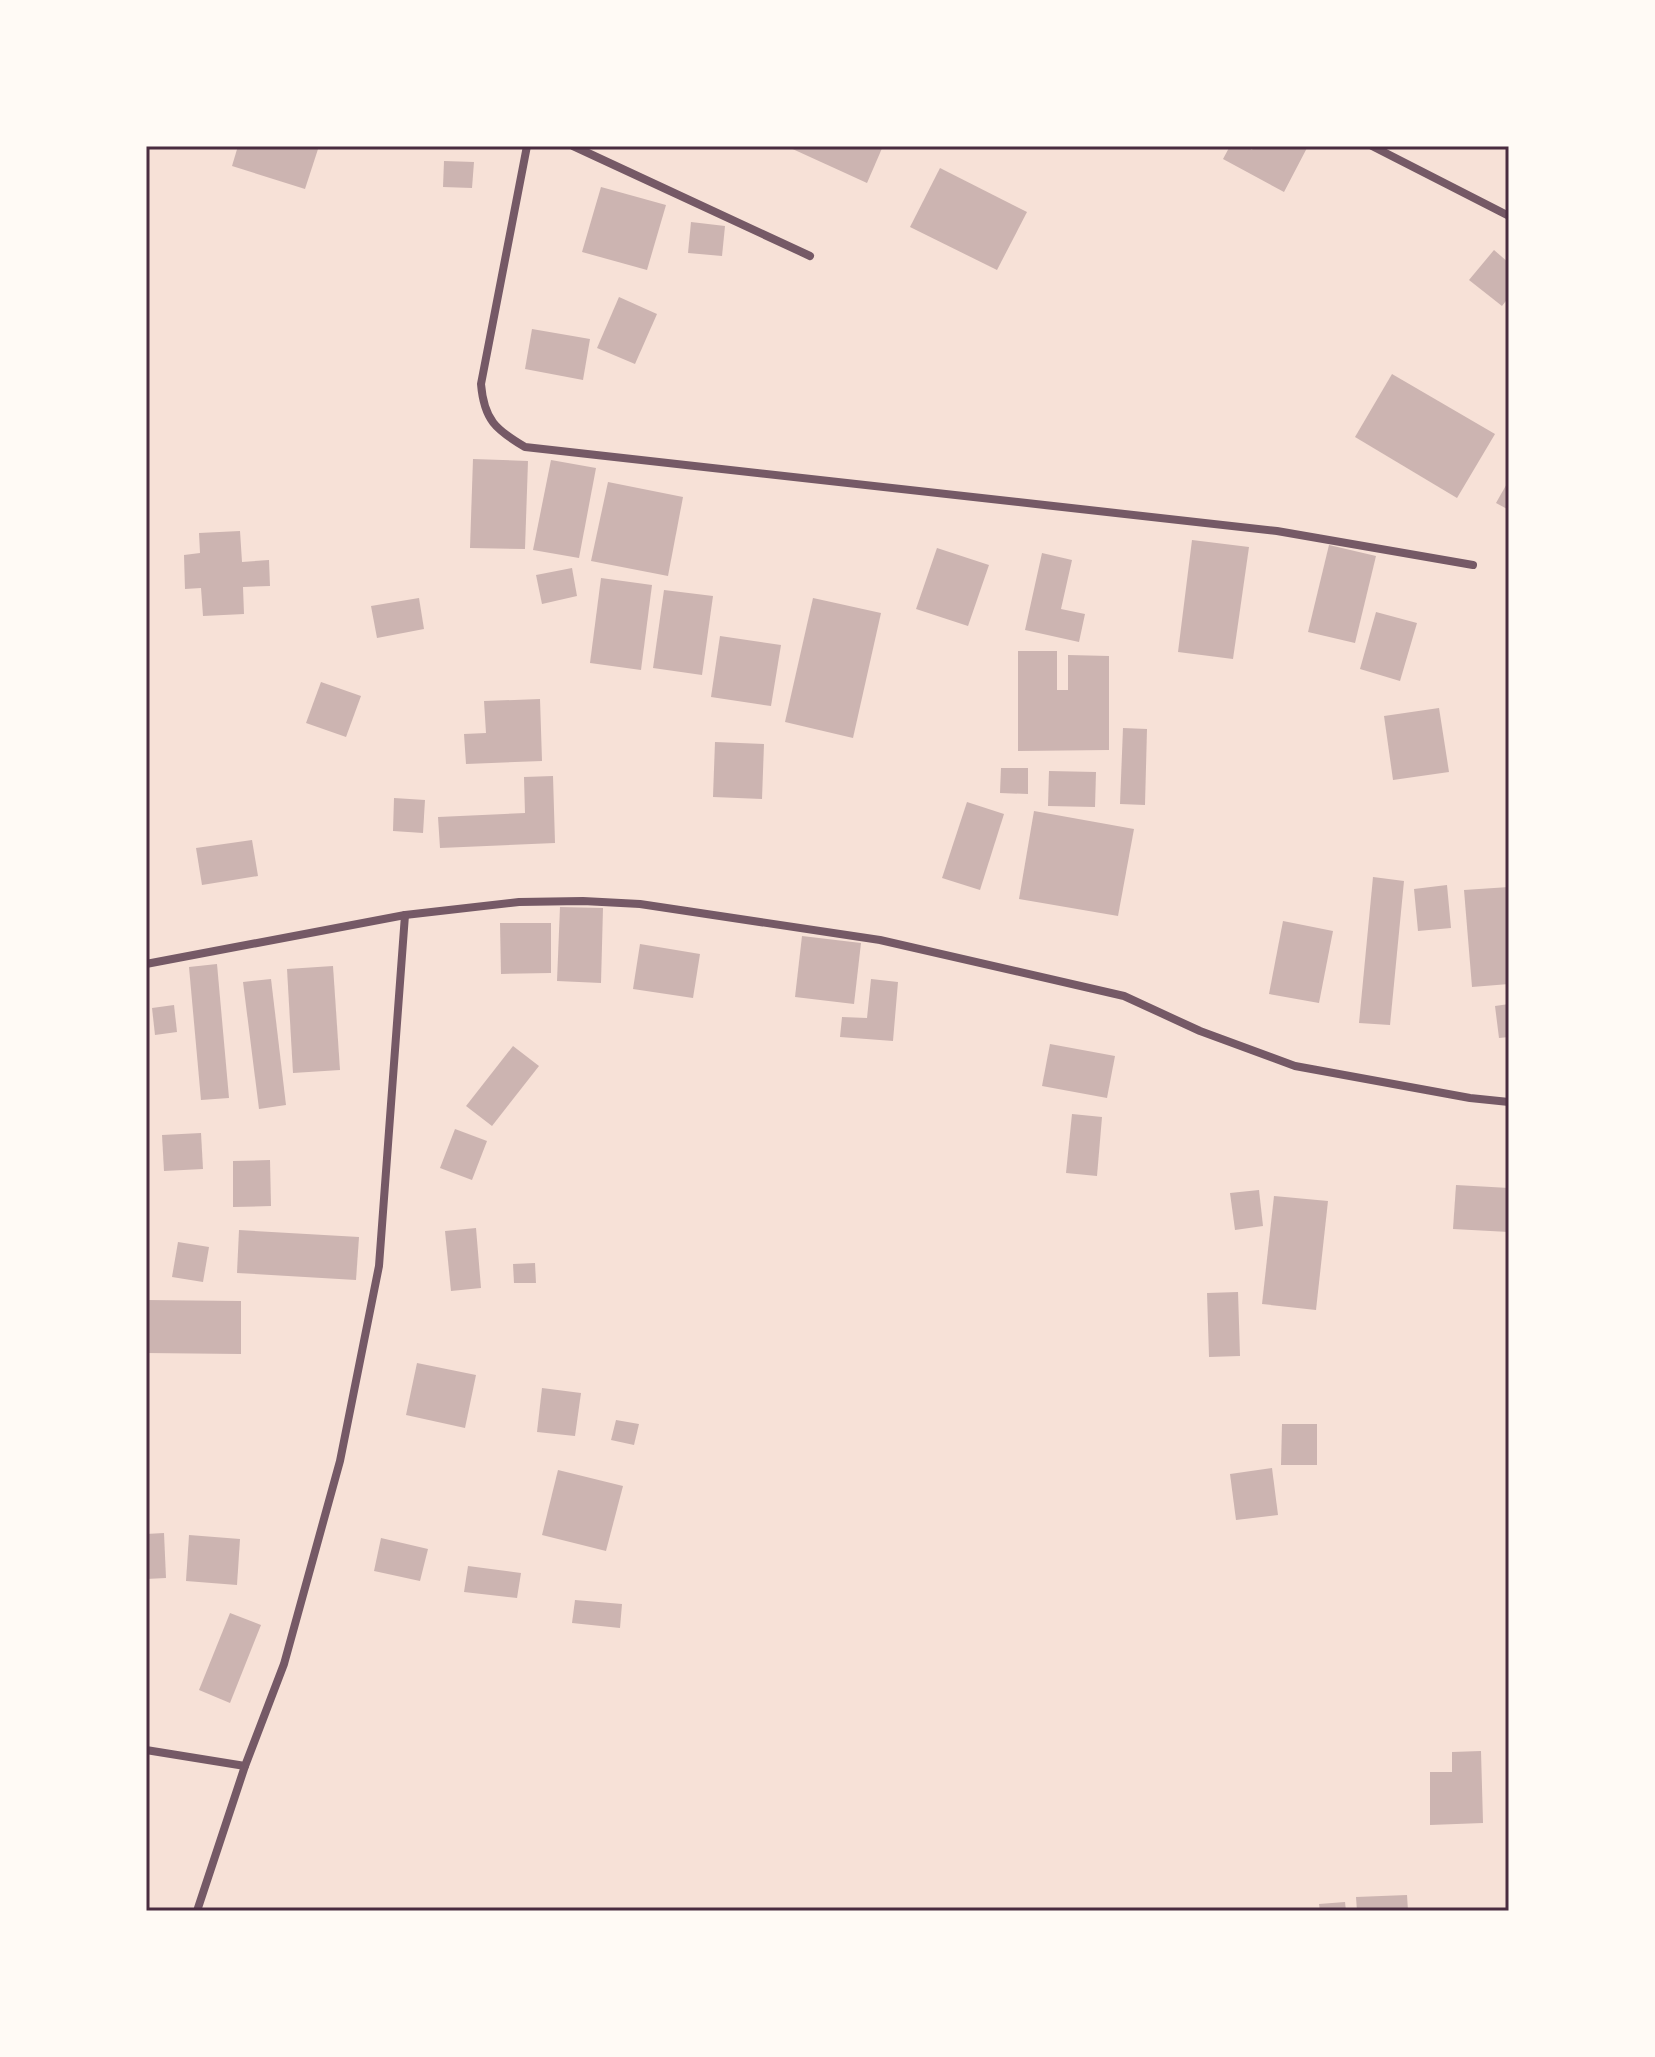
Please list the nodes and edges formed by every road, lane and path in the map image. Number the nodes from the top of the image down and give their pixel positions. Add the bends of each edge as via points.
1 (527, 146) edge
2 (573, 146) edge
3 (1372, 146) edge
4 (1509, 216) edge
5 (810, 256) dead end
6 (1473, 565) dead end
7 (405, 915) junction
8 (146, 964) edge
9 (1509, 1102) edge
10 (146, 1750) edge
11 (245, 1766) junction
12 (197, 1911) edge

1 - 6 street via 481,384 486,413 499,432 525,447 1277,531
2 - 5 street
3 - 4 street
7 - 8 street
7 - 9 street via 519,902 583,901 640,904 880,940 1124,996 1295,1066
7 - 11 street via 379,1266 340,1461 284,1664
10 - 11 street
11 - 12 street

